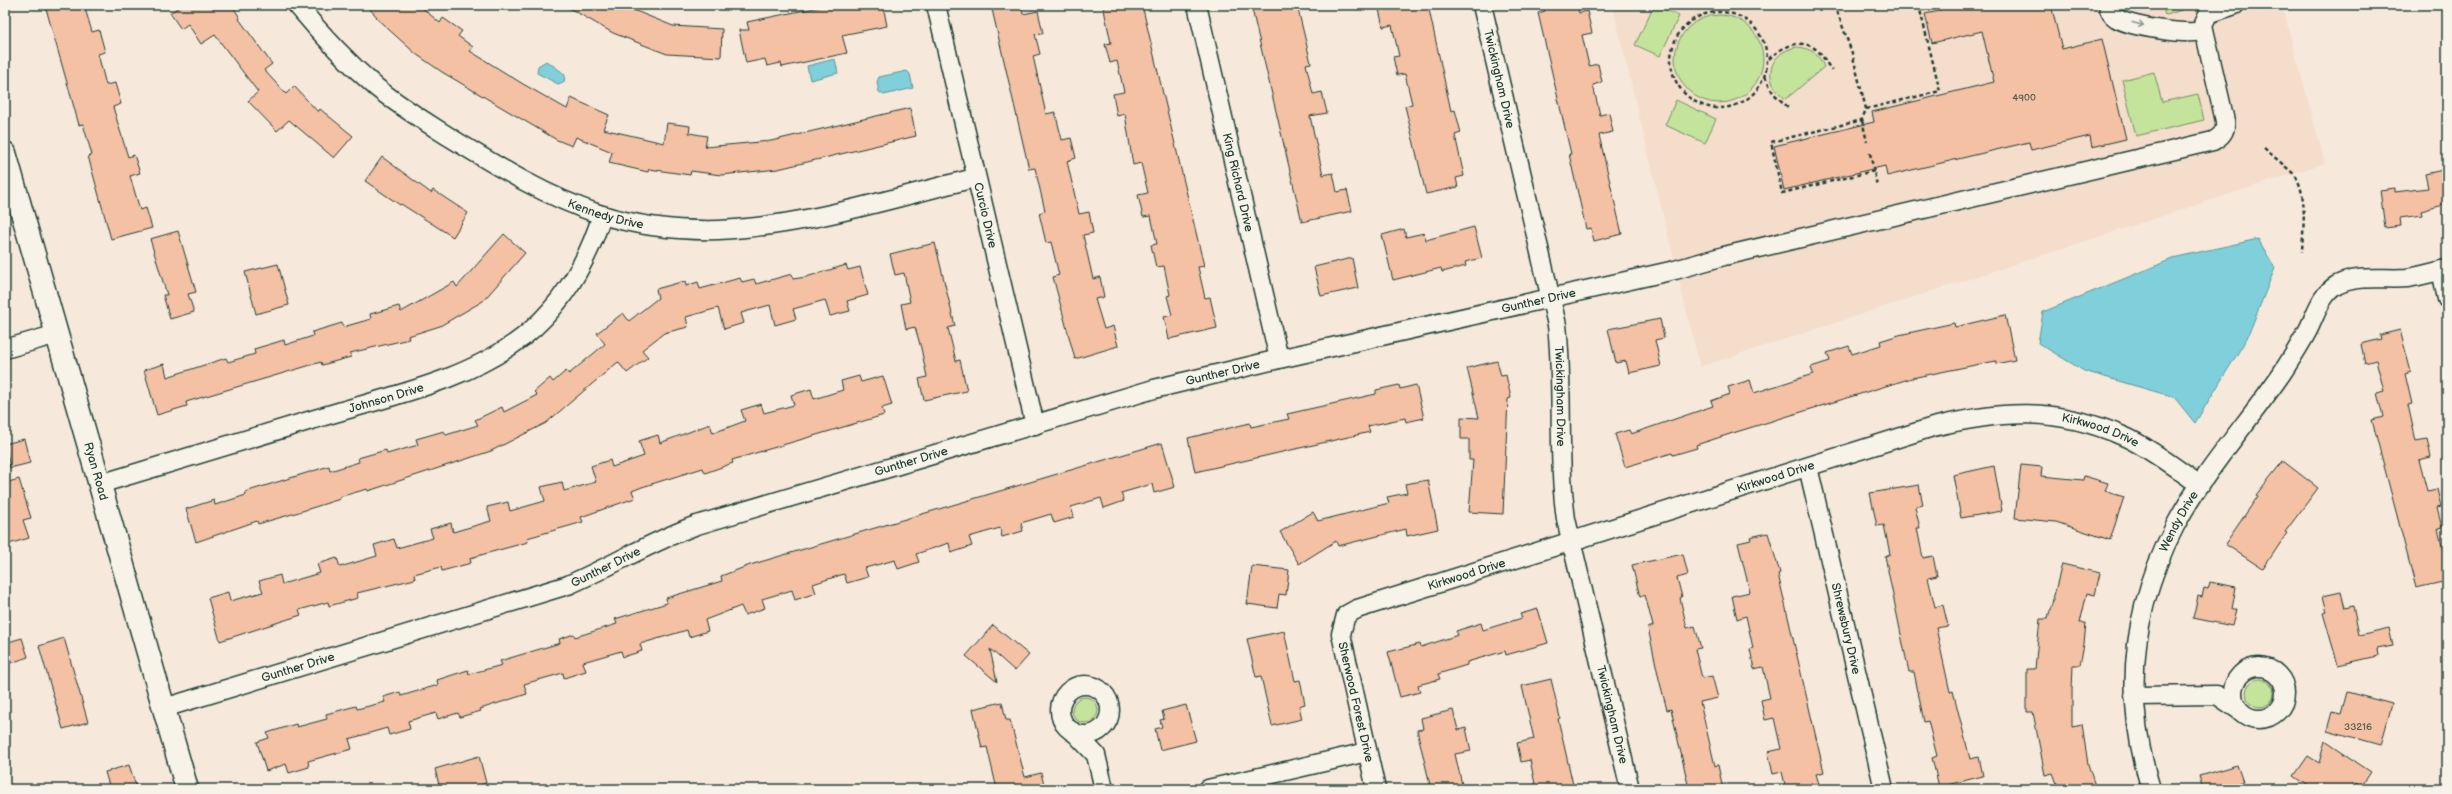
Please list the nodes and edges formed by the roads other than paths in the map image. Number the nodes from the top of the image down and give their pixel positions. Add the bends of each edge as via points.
1 (298, 5) edge
2 (936, 5) edge
3 (1197, 5) edge
4 (1482, 5) edge
5 (2108, 5) edge
6 (2235, 5) edge
7 (2213, 8) edge
8 (2203, 31) junction
9 (5, 152) edge
10 (975, 178) junction
11 (602, 215) junction
12 (2444, 269) edge
13 (1551, 297) junction
14 (2447, 299) edge
15 (57, 334) junction
16 (5, 349) edge
17 (1279, 359) junction
18 (1036, 425) junction
19 (1808, 467) junction
20 (100, 484) junction
21 (2200, 485) junction
22 (1572, 542) junction
23 (1346, 615) joint
24 (2238, 678) junction
25 (2217, 695) junction
26 (2134, 696) junction
27 (164, 708) junction
28 (2239, 710) junction
29 (1105, 726) junction
30 (1074, 732) junction
31 (1367, 752) junction
32 (1096, 755) junction
33 (187, 789) edge
34 (1104, 789) edge
35 (1208, 789) edge
36 (1376, 789) edge
37 (1630, 789) edge
38 (1884, 789) edge
39 (2151, 789) edge

1 - 11 street, Kennedy Drive via 322,35 377,88 430,125 540,189
2 - 10 street, Curcio Drive
3 - 17 street, King Richard Drive
4 - 13 street, Twickingham Drive
5 -> 8 street via 2110,12 2122,20 2188,33
6 - 7 street
7 - 8 street via 2205,18
8 - 13 street, Gunther Drive via 2225,121 2225,130 2213,141 1724,256 1675,270
9 - 15 main road, Ryan Road
10 - 11 street, Kennedy Drive via 771,226 718,230 665,228
10 - 18 street, Curcio Drive
11 - 20 street, Johnson Drive via 583,265 561,300 523,336 501,351 447,378
12 - 14 street
12 - 21 street, Wendy Drive via 2407,278 2352,280 2330,289 2294,355
13 - 17 street, Gunther Drive
13 - 22 street, Twickingham Drive via 1560,355 1562,495
15 - 16 street
15 - 20 main road, Ryan Road
17 - 18 street, Gunther Drive via 1154,389
18 - 27 street, Gunther Drive via 697,524 568,585
19 - 21 street, Kirkwood Drive via 1966,419 2011,413 2040,414 2073,419 2125,436
19 - 22 street, Kirkwood Drive
19 - 38 street, Shrewsbury Drive
20 - 27 main road, Ryan Road
21 - 26 street, Wendy Drive via 2175,526 2144,603 2137,642
22 - 23 street, Kirkwood Drive via 1357,609
22 - 37 street, Twickingham Drive
23 - 31 street, Sherwood Forest Drive via 1341,634
24 - 25 street
24 - 28 street via 2232,694
24 - 28 street via 2252,668 2261,667 2277,674 2285,688 2282,705 2270,717 2254,719
25 - 26 street
25 - 28 street
26 - 39 street, Wendy Drive via 2143,762
27 - 33 main road, Ryan Road
29 - 30 street via 1091,734
29 - 30 street via 1110,711 1106,695 1099,689 1083,684 1068,692 1060,707 1063,722
29 - 32 street
30 - 32 street
31 - 35 street
31 - 36 street, Sherwood Forest Drive
32 - 34 street

